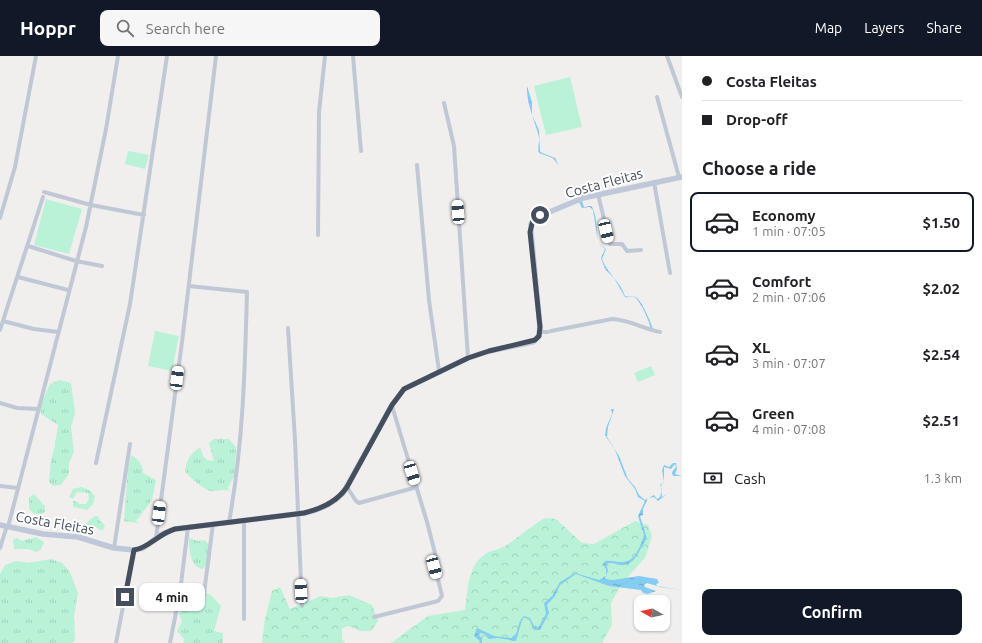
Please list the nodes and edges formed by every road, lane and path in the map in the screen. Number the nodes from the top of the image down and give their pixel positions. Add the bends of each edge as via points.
1 (36, 56) edge
2 (118, 56) edge
3 (168, 56) edge
4 (216, 56) edge
5 (325, 56) edge
6 (353, 56) edge
7 (666, 56) edge
8 (657, 97) dead end
9 (682, 97) edge
10 (444, 103) dead end
11 (361, 151) dead end
12 (417, 165) dead end
13 (680, 177) edge
14 (654, 182) junction
15 (598, 194) junction
16 (91, 205) junction
17 (144, 215) junction
18 (0, 218) edge
19 (318, 235) dead end
20 (28, 246) junction
21 (641, 250) dead end
22 (76, 261) junction
23 (102, 266) dead end
24 (670, 273) dead end
25 (18, 277) junction
26 (189, 286) junction
27 (68, 290) junction
28 (3, 321) junction
29 (288, 328) dead end
30 (0, 330) edge
31 (58, 332) junction
32 (540, 332) junction
33 (660, 332) dead end
34 (468, 358) junction
35 (439, 371) junction
36 (0, 403) edge
37 (392, 405) junction
38 (38, 409) junction
39 (130, 444) dead end
40 (96, 463) dead end
41 (0, 486) edge
42 (347, 487) junction
43 (417, 487) junction
44 (18, 488) junction
45 (298, 513) junction
46 (244, 520) junction
47 (229, 522) junction
48 (213, 524) junction
49 (0, 525) edge
50 (8, 526) junction
51 (188, 527) junction
52 (156, 538) junction
53 (0, 548) edge
54 (114, 548) junction
55 (134, 550) junction
56 (203, 601) dead end
57 (302, 606) dead end
58 (374, 617) dead end
59 (244, 619) dead end
60 (116, 643) edge
61 (170, 643) edge

1 - 18 street via 15,167
2 - 16 street
3 - 17 street
4 - 26 street
5 - 19 street via 319,112
6 - 11 street
7 - 9 street
8 - 13 street
10 - 34 street via 454,146
12 - 35 street via 429,300
13 - 14 main road, Costa Fleitas
14 - 15 main road, Costa Fleitas
14 - 24 street
15 - 21 street via 610,244 622,244 627,251
15 - 32 main road, Costa Fleitas via 540,215 531,224
16 - 17 street
16 - 20 street via 44,195
16 - 22 street
17 - 40 street via 130,304
20 - 22 street
20 - 25 street
22 - 23 street
22 - 27 street
25 - 27 street
25 - 28 street
26 - 47 street via 247,292 244,388 235,488
26 - 52 street
27 - 31 street
28 - 30 street
28 - 31 street
29 - 45 street
31 - 38 street
32 - 33 street via 621,319
32 - 34 main road via 533,342
34 - 35 main road
35 - 37 main road via 404,389
36 - 38 street via 17,408
37 - 42 main road
37 - 43 street
38 - 44 street
39 - 54 street
41 - 44 street
42 - 43 street via 359,503
42 - 45 main road via 331,503 316,510
43 - 58 street via 442,596 438,601
44 - 50 street
45 - 46 main road
45 - 57 street
46 - 47 main road
46 - 59 street
47 - 48 main road
48 - 51 main road
48 - 56 street
49 - 50 main road, Costa Fleitas
50 - 53 street
50 - 54 main road, Costa Fleitas via 43,534 78,537
51 - 52 main road via 167,532
51 - 61 street via 180,592
52 - 55 main road via 143,548
54 - 55 main road, Costa Fleitas
55 - 60 street

